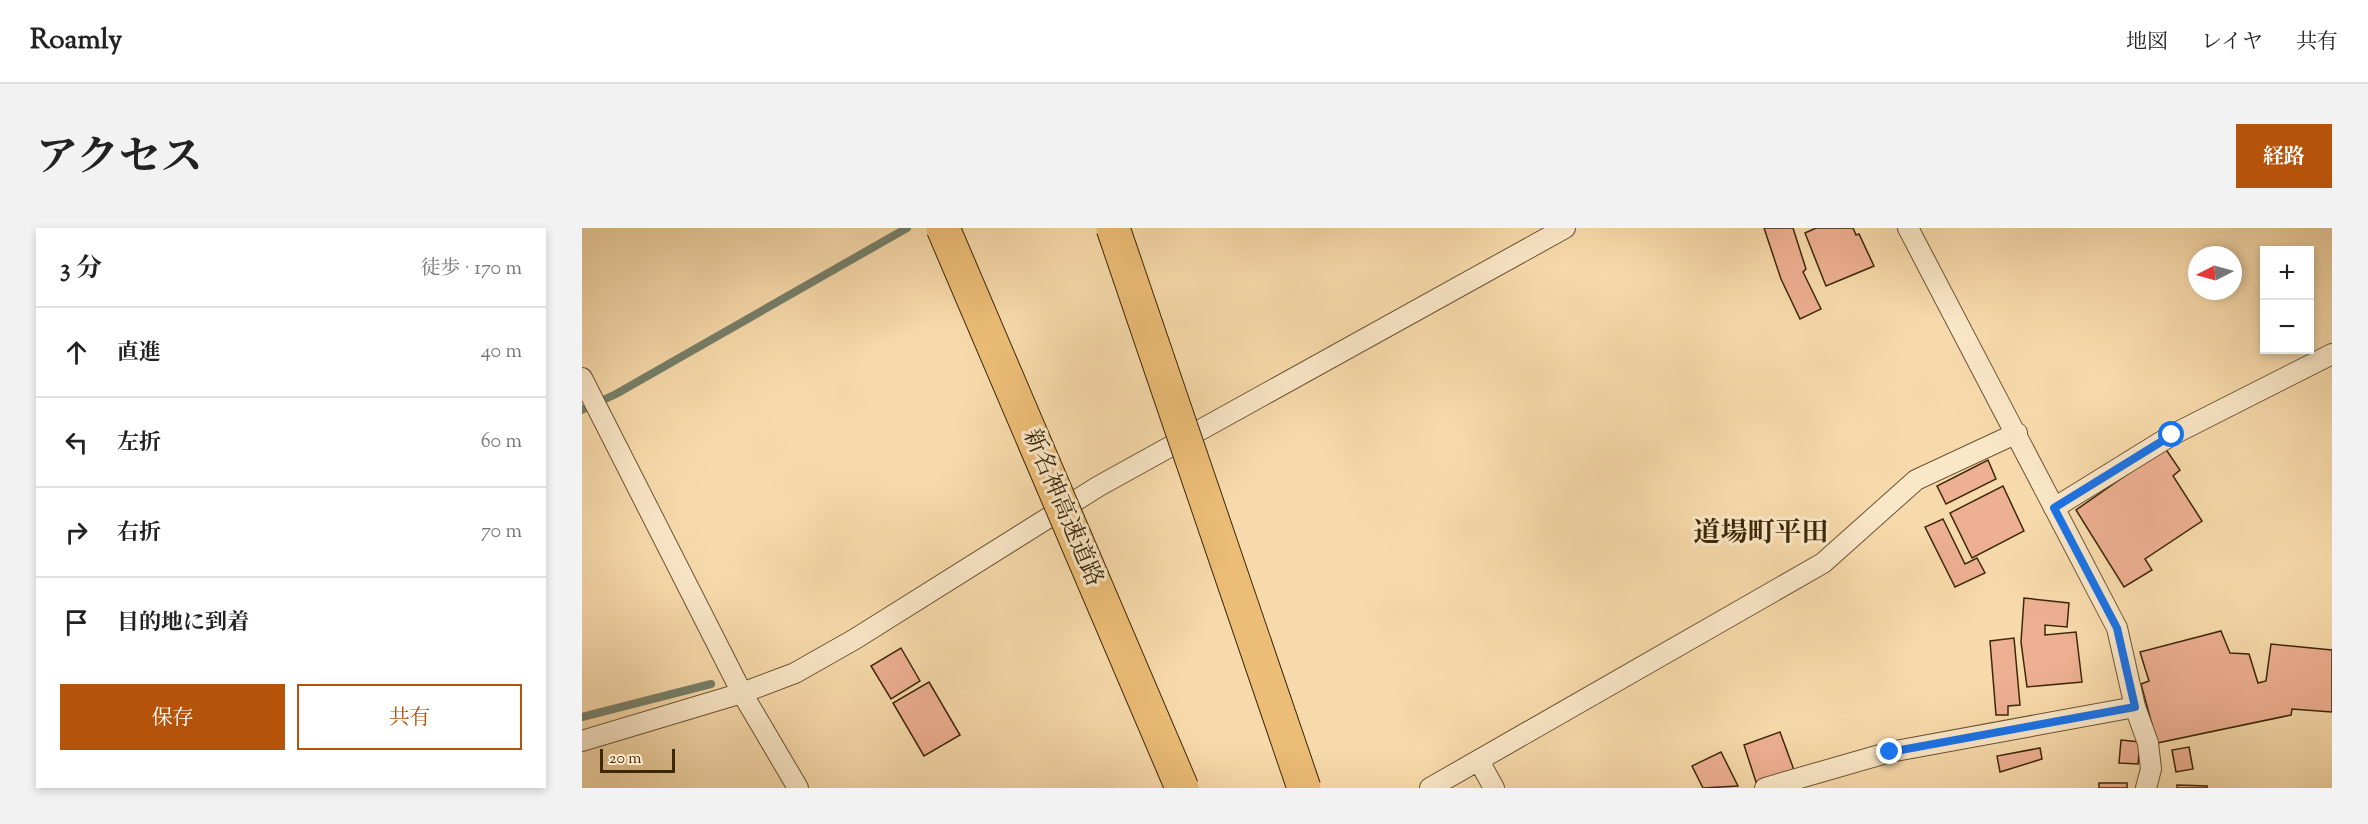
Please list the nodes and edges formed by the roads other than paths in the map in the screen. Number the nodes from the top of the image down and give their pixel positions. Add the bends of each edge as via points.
1 (943, 228) edge
2 (1113, 228) edge
3 (1565, 228) edge
4 (1908, 228) edge
5 (2332, 354) edge
6 (582, 378) edge
7 (2018, 433) junction
8 (2054, 508) junction
9 (742, 693) junction
10 (2135, 707) junction
11 (582, 741) edge
12 (1479, 760) junction
13 (798, 788) edge
14 (1182, 788) edge
15 (1304, 788) edge
16 (1430, 788) edge
17 (1494, 788) edge
18 (1765, 788) edge
19 (2146, 788) edge

1 - 14 highway, 新名神高速道路, bridge
2 - 15 highway, bridge
3 - 9 street via 1100,486 805,668
4 - 7 street
5 - 8 street via 2172,435
6 - 9 street
7 - 8 street
7 - 12 street via 1916,480 1823,563
8 - 10 street via 2117,628
9 - 11 street
9 - 13 street
10 - 18 street via 1890,752
10 - 19 street via 2148,743 2151,770
12 - 16 street
12 - 17 street

